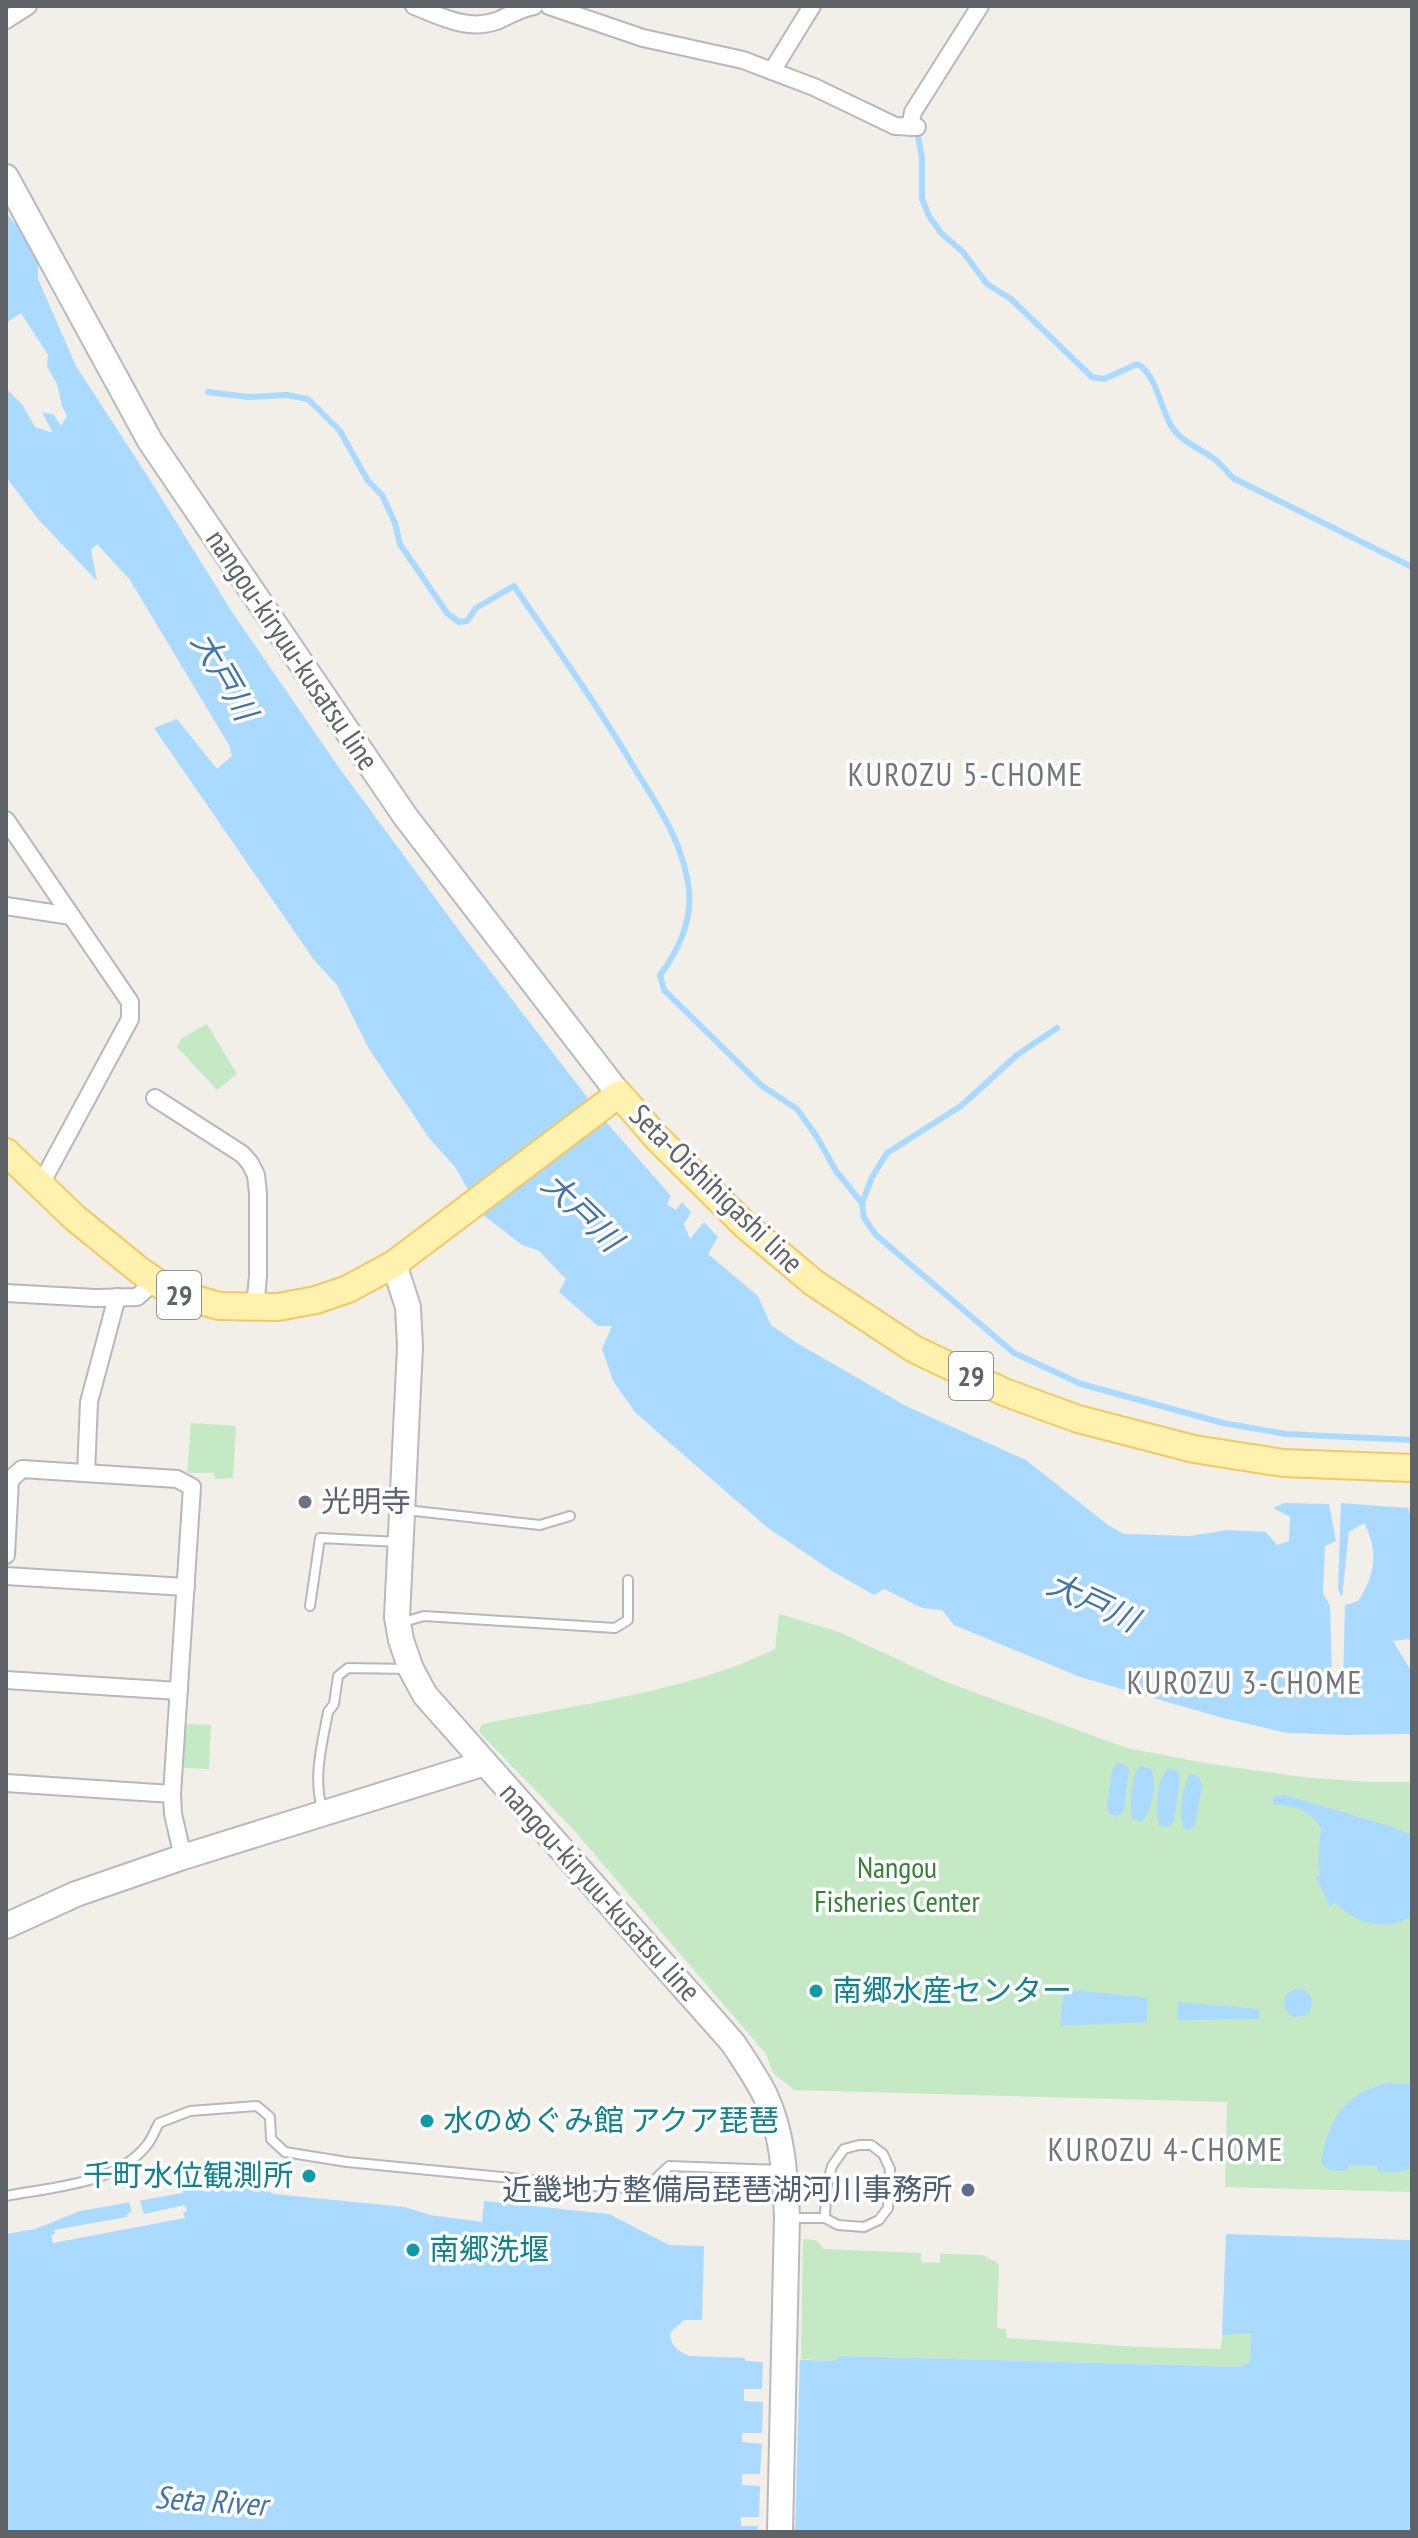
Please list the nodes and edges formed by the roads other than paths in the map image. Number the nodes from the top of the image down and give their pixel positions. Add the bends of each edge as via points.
1 (28, 6) edge
2 (414, 6) edge
3 (534, 6) edge
4 (549, 6) edge
5 (812, 6) edge
6 (980, 6) edge
7 (6, 20) edge
8 (772, 71) junction
9 (6, 177) edge
10 (6, 820) edge
11 (6, 906) edge
12 (71, 916) junction
13 (155, 1098) dead end
14 (612, 1100) junction
15 (6, 1152) edge
16 (41, 1184) junction
17 (402, 1258) junction
18 (154, 1282) junction
19 (6, 1293) edge
20 (117, 1297) junction
21 (255, 1308) junction
22 (1412, 1468) edge
23 (86, 1473) junction
24 (401, 1510) junction
25 (570, 1516) dead end
26 (400, 1542) junction
27 (6, 1555) edge
28 (6, 1576) edge
29 (628, 1580) dead end
30 (186, 1587) junction
31 (310, 1606) dead end
32 (399, 1624) junction
33 (411, 1669) junction
34 (6, 1680) edge
35 (179, 1691) junction
36 (485, 1763) junction
37 (6, 1783) edge
38 (172, 1794) junction
39 (323, 1814) junction
40 (183, 1857) junction
41 (6, 1926) edge
42 (784, 2171) junction
43 (6, 2196) edge
44 (787, 2218) junction
45 (825, 2218) junction
46 (780, 2532) edge

1 - 7 street
2 - 3 street via 476,26
4 - 8 street via 643,38
5 - 8 street
6 - 8 street via 913,112 914,127 895,126
9 - 14 main road, nangou-kiryuu-kusatsu line via 150,441 405,816
10 - 12 street
11 - 12 street
12 - 16 street via 130,1002 130,1019
13 - 21 street via 242,1154 256,1175
14 - 17 main road, Seta-Oishihigashi line / 29
14 - 22 main road, Seta-Oishihigashi line / 29 via 814,1283 914,1349 991,1386 1078,1419 1194,1449 1283,1463
15 - 16 main road, Seta-Oishihigashi line / 29
16 - 18 main road, Seta-Oishihigashi line / 29
17 - 21 main road, Seta-Oishihigashi line / 29 via 348,1289 316,1300
17 - 24 main road, nangou-kiryuu-kusatsu line via 410,1347
18 - 20 street via 137,1297
18 - 21 main road, Seta-Oishihigashi line / 29 via 219,1306
19 - 20 street
20 - 23 street via 89,1402
23 - 27 street via 22,1469 10,1480
23 - 30 street via 177,1479 192,1487
24 - 25 lane via 540,1525
24 - 26 main road, nangou-kiryuu-kusatsu line
26 - 31 lane via 320,1538
26 - 32 main road, nangou-kiryuu-kusatsu line
28 - 30 street
29 - 32 lane via 628,1620 615,1628 424,1616
30 - 35 street
32 - 33 main road, nangou-kiryuu-kusatsu line
33 - 36 main road, nangou-kiryuu-kusatsu line via 425,1695
33 - 39 lane via 348,1668 338,1676 317,1775
34 - 35 street
35 - 38 street
36 - 39 main road
36 - 42 main road, nangou-kiryuu-kusatsu line via 733,2043 766,2097
37 - 38 street
38 - 40 street
39 - 40 main road
40 - 41 main road via 76,1894
42 - 43 lane via 669,2166 648,2186 614,2188 347,2162 285,2152 271,2139 270,2117 257,2106 190,2111 159,2123 148,2145 124,2166 89,2180
42 - 44 main road, nangou-kiryuu-kusatsu line
44 - 45 lane
44 - 46 main road, nangou-kiryuu-kusatsu line
45 - 45 lane via 864,2227 879,2220 888,2208 890,2169 883,2154 871,2145 844,2149 832,2166

